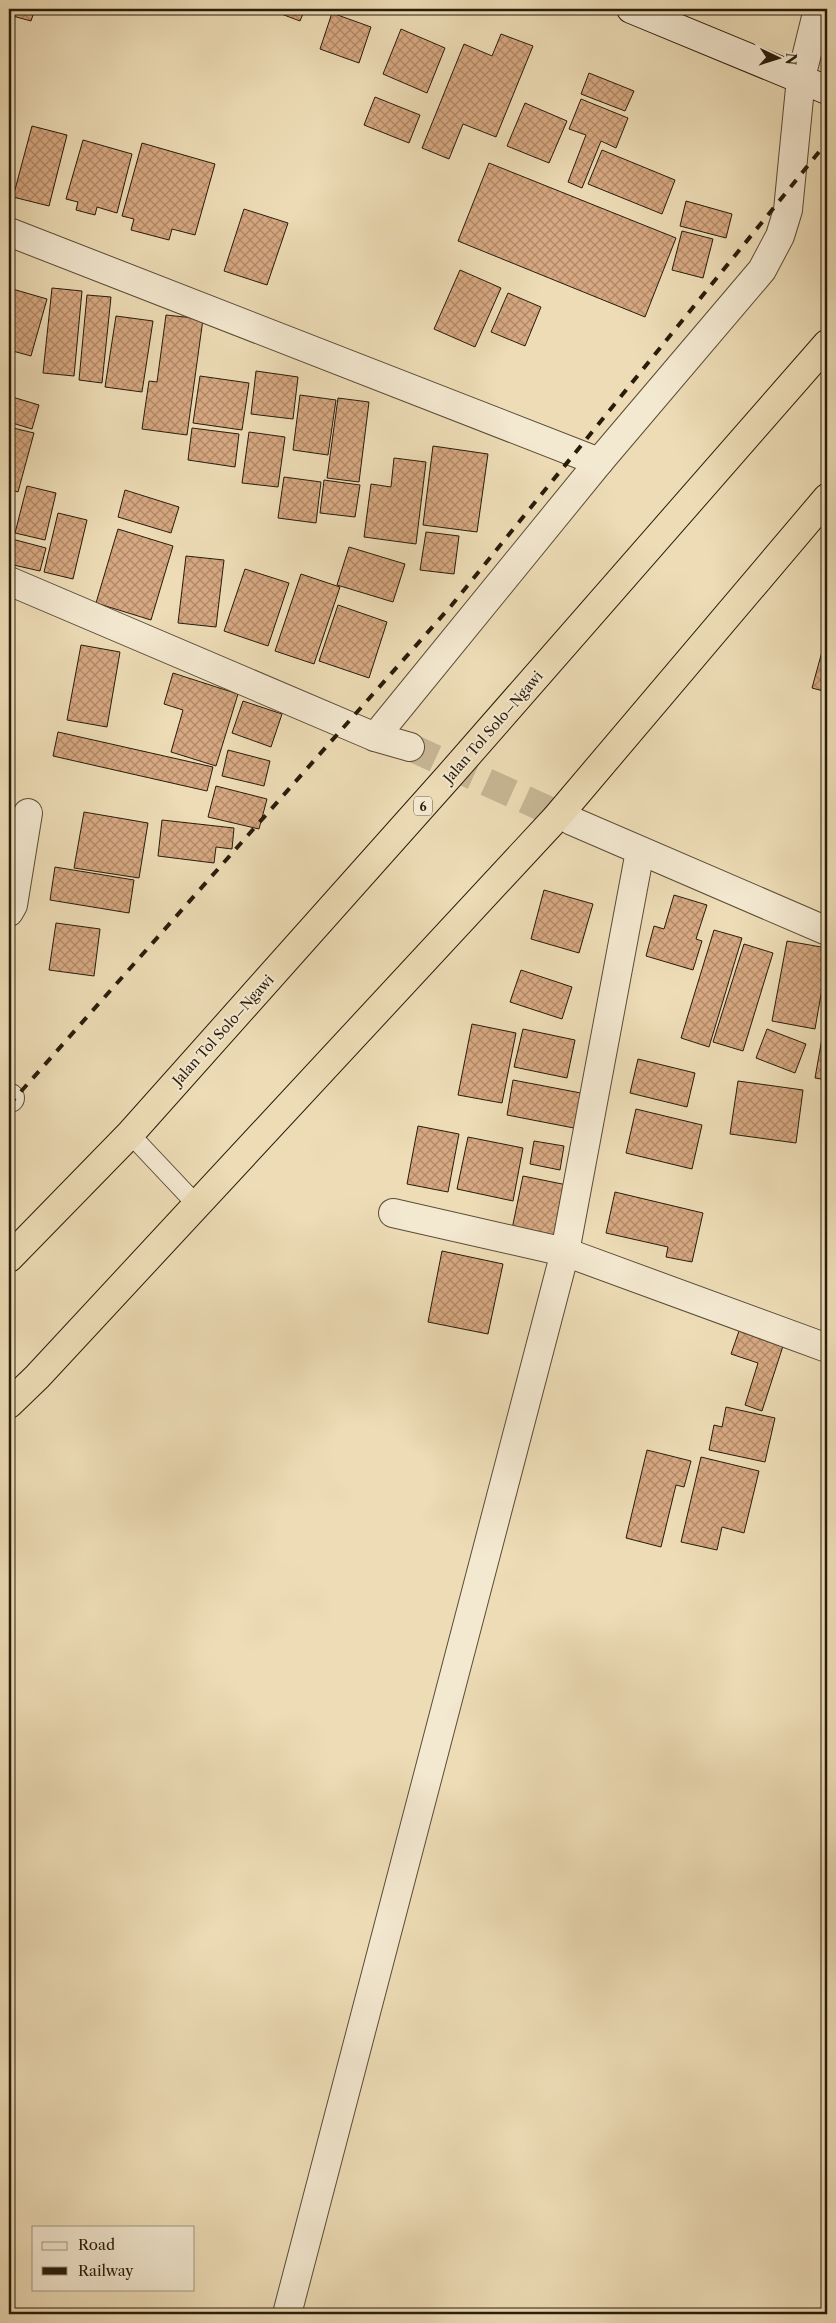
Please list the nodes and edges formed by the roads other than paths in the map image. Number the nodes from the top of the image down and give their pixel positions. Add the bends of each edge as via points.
1 (631, 9) edge
2 (818, 9) edge
3 (801, 78) junction
4 (827, 90) edge
5 (9, 232) edge
6 (827, 344) edge
7 (599, 462) junction
8 (827, 498) edge
9 (9, 581) edge
10 (375, 737) junction
11 (410, 747) tunnel mouth
12 (28, 813) dead end
13 (572, 821) tunnel mouth
14 (640, 851) junction
15 (9, 912) edge
16 (827, 931) edge
17 (130, 1134) junction
18 (196, 1204) junction
19 (393, 1213) dead end
20 (564, 1252) junction
21 (9, 1258) edge
22 (827, 1348) edge
23 (9, 1404) edge
24 (287, 2314) edge

1 - 3 street
2 - 3 street
3 - 4 street
3 - 7 street via 788,210 780,236 762,270
5 - 7 street
6 - 17 highway, Jalan Tol Solo–Ngawi / 6
7 - 10 street
8 - 18 highway via 556,818
9 - 10 street
10 - 11 street
12 - 15 street via 13,905
13 - 14 street
14 - 16 street
14 - 20 street
17 - 18 lane
17 - 21 highway, Jalan Tol Solo–Ngawi / 6
18 - 23 highway via 37,1378
19 - 20 street
20 - 22 street
20 - 24 street

